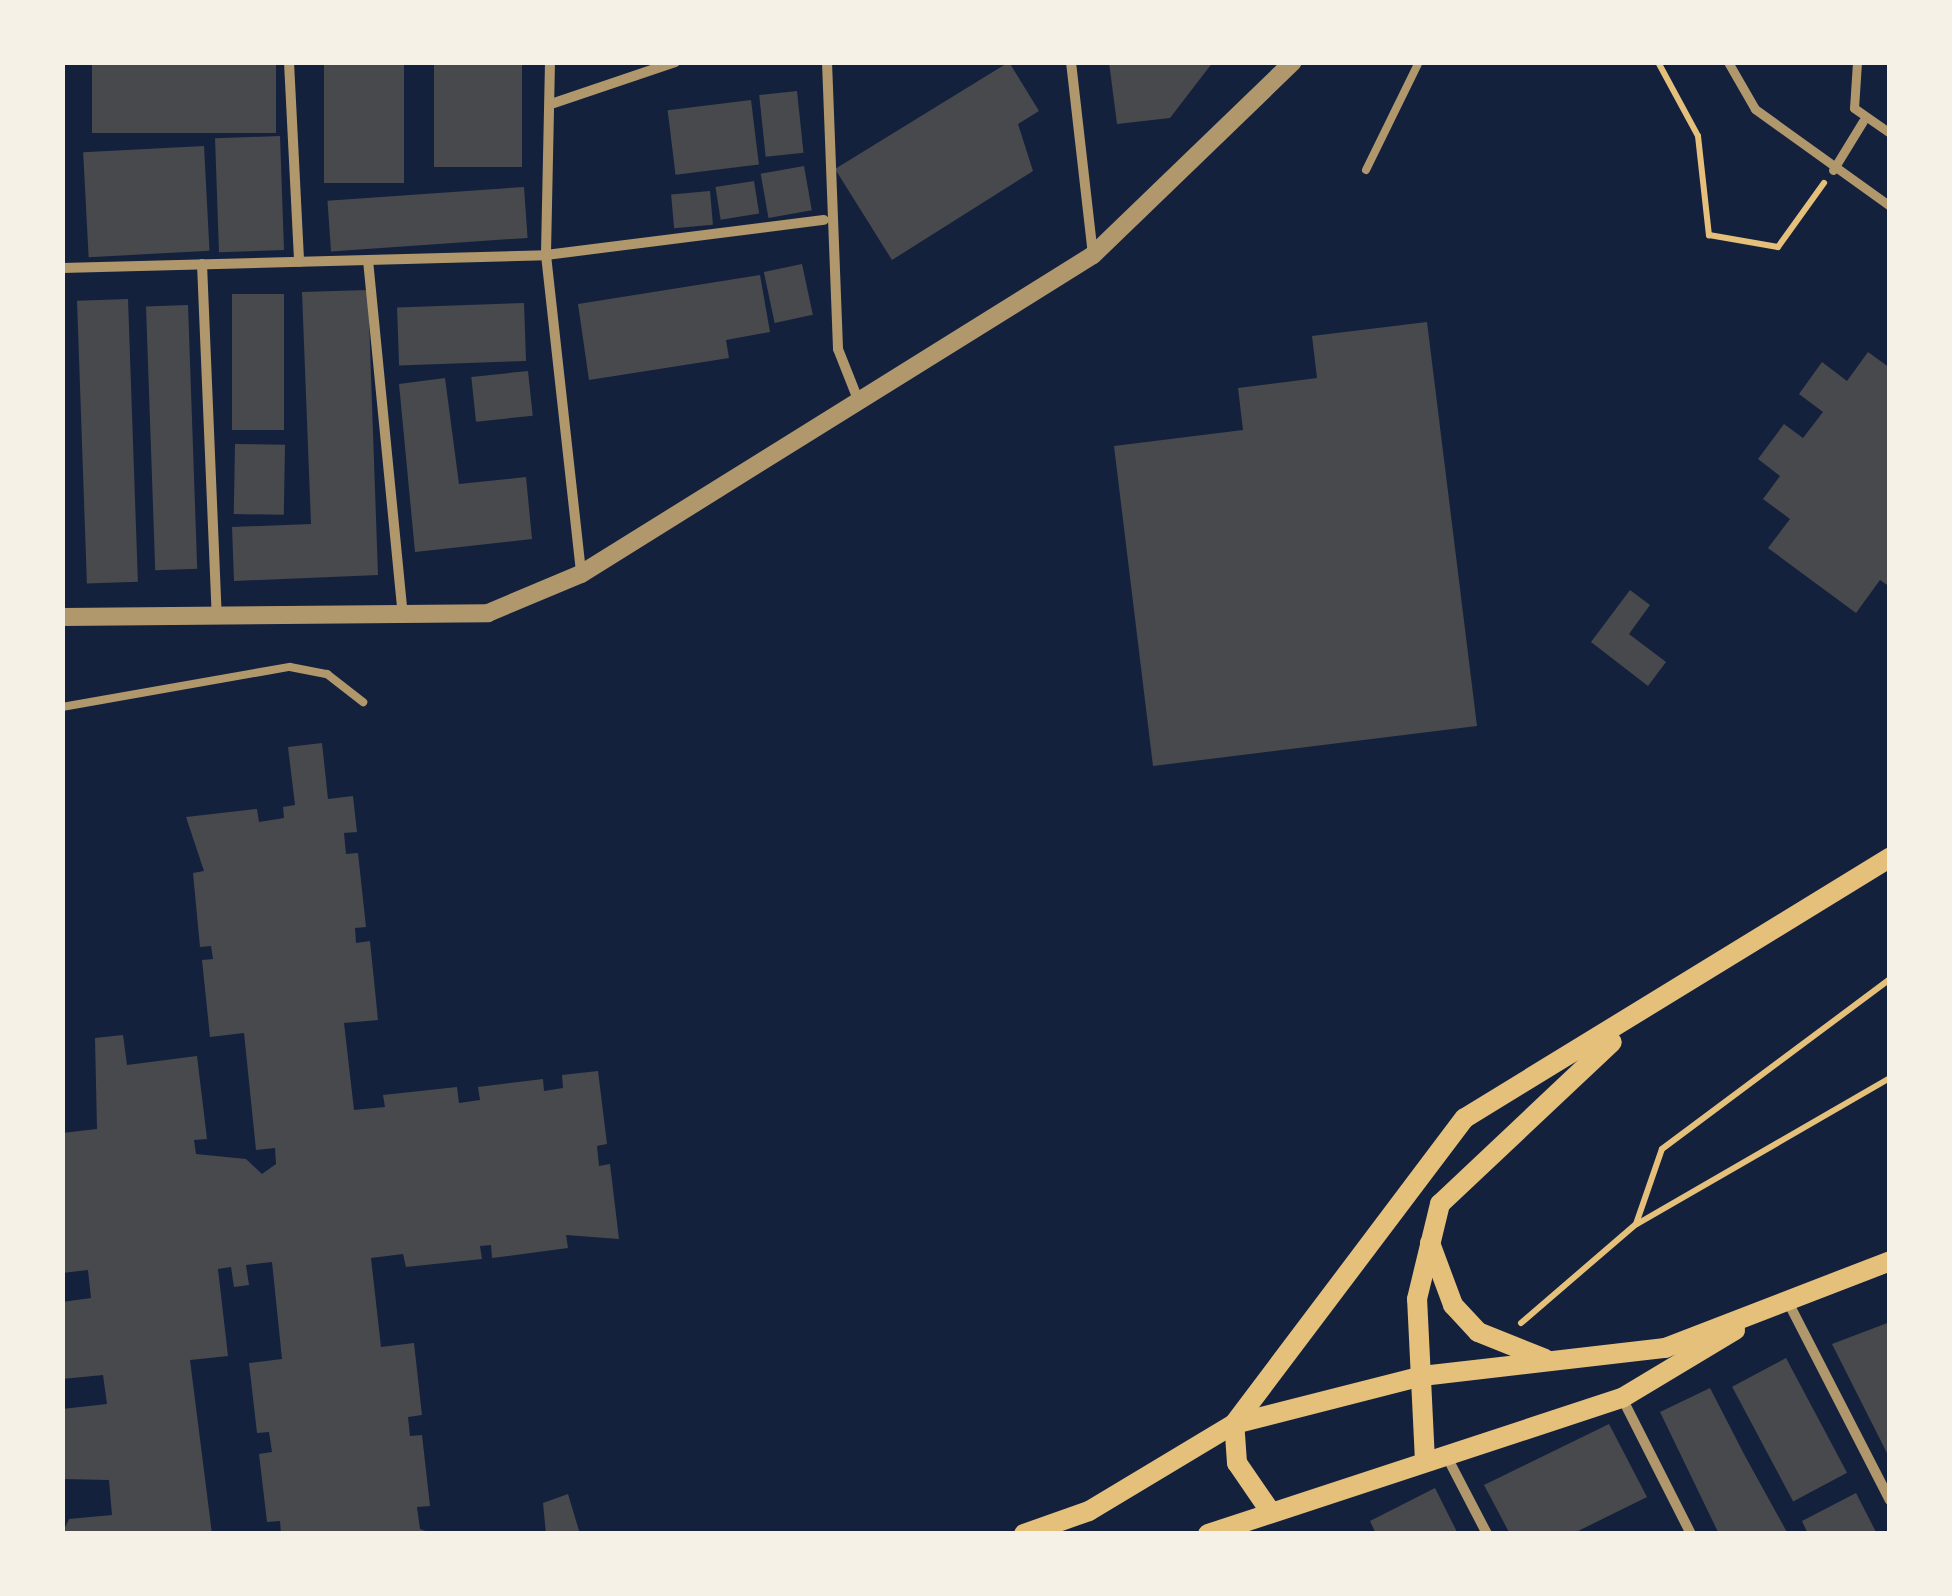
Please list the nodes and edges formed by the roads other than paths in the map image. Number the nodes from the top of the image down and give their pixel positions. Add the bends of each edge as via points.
1 (290, 62) edge
2 (550, 62) edge
3 (674, 62) edge
4 (827, 62) edge
5 (1071, 62) edge
6 (1293, 62) edge
7 (1419, 62) edge
8 (1728, 62) edge
9 (1856, 63) edge
10 (554, 103) junction
11 (1863, 121) junction
12 (1890, 134) edge
13 (1366, 170) dead end
14 (1833, 170) junction
15 (1890, 206) edge
16 (824, 220) dead end
17 (546, 255) junction
18 (1093, 255) junction
19 (368, 260) junction
20 (299, 262) junction
21 (202, 264) junction
22 (62, 268) edge
23 (859, 402) junction
24 (581, 574) junction
25 (403, 616) junction
26 (62, 617) edge
27 (218, 618) junction
28 (364, 702) dead end
29 (62, 706) edge
30 (1890, 858) edge
31 (1632, 1024) junction
32 (1428, 1234) junction
33 (1890, 1261) edge
34 (1811, 1288) junction
35 (1786, 1299) junction
36 (1557, 1362) junction
37 (1422, 1376) junction
38 (1622, 1398) junction
39 (1234, 1424) junction
40 (1446, 1456) junction
41 (1424, 1461) junction
42 (1890, 1500) edge
43 (1270, 1511) junction
44 (1244, 1529) edge
45 (1024, 1534) edge
46 (1208, 1534) edge
47 (1487, 1534) edge
48 (1691, 1534) edge

1 - 20 street
2 - 10 street
3 - 10 street
4 - 23 street via 838,349
5 - 18 street
6 - 18 street
7 - 13 lane
8 - 14 street via 1755,109
9 - 11 street via 1849,94
10 - 17 street
11 - 12 street
11 - 14 street
14 - 15 street
16 - 17 street
17 - 19 street
17 - 24 street
18 - 23 street
19 - 20 street
19 - 25 street
20 - 21 street
21 - 22 street
21 - 27 street
23 - 24 street
24 - 25 street via 488,613
25 - 27 street
26 - 27 street
28 - 29 lane via 328,674 290,667
30 - 31 main road
31 - 32 main road via 1461,1176
31 - 39 main road via 1466,1118
32 - 36 main road via 1452,1305 1497,1343
32 - 37 main road via 1418,1299
33 - 34 main road
34 - 35 main road
34 - 36 main road via 1665,1348
35 - 38 main road
35 - 42 street
36 - 37 main road
37 - 39 main road
37 - 41 main road
38 - 40 main road
38 - 48 street
39 - 43 main road via 1244,1478
39 - 45 main road via 1090,1511
40 - 41 main road
40 - 47 street
41 - 43 main road
43 - 44 main road
44 - 46 main road

